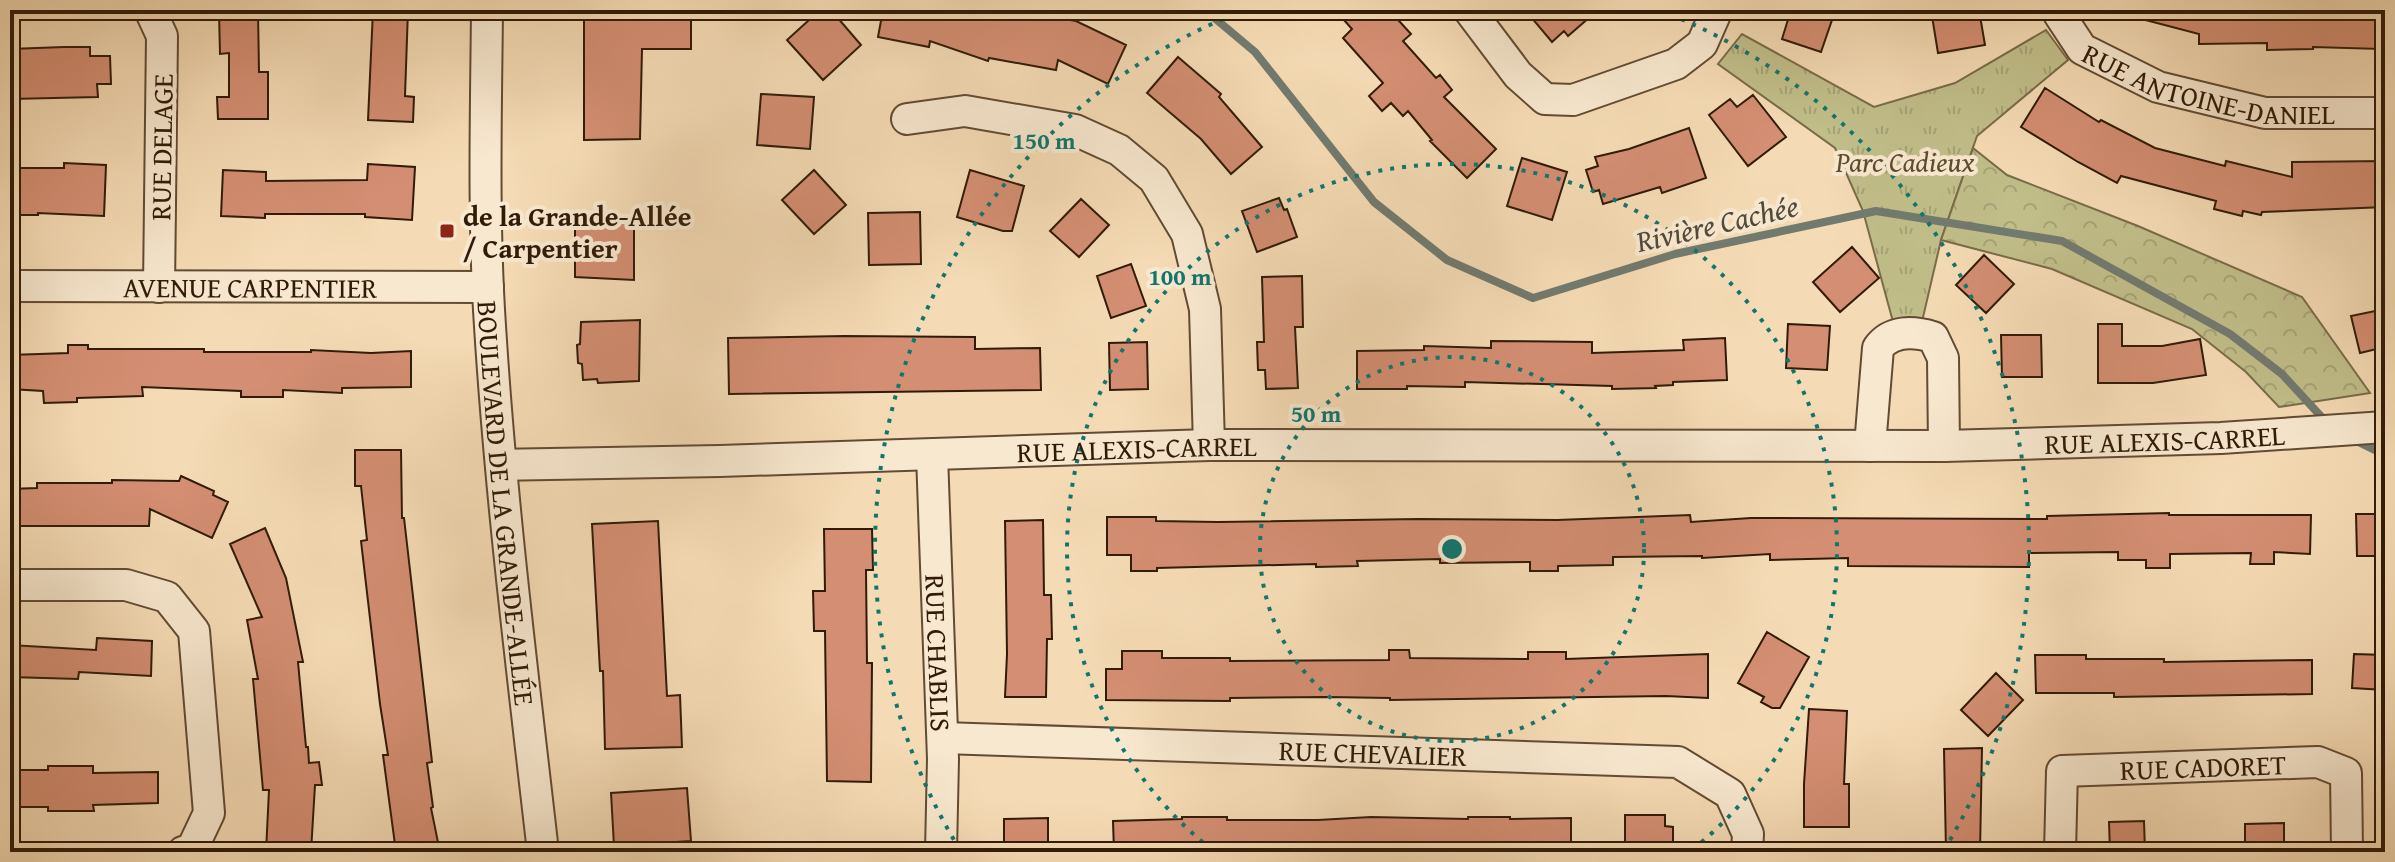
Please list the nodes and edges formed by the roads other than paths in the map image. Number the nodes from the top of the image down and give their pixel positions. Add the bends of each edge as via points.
1 (150, 10) edge
2 (487, 10) edge
3 (1469, 10) edge
4 (1717, 10) edge
5 (2059, 10) edge
6 (2385, 113) edge
7 (907, 119) dead end
8 (10, 286) edge
9 (159, 287) junction
10 (488, 287) junction
11 (2385, 427) edge
12 (1209, 445) junction
13 (1870, 446) junction
14 (1944, 446) junction
15 (932, 455) junction
16 (501, 465) junction
17 (10, 585) edge
18 (943, 738) junction
19 (183, 852) edge
20 (543, 852) edge
21 (941, 852) edge
22 (1747, 852) edge
23 (2060, 852) edge
24 (2347, 852) edge

1 - 9 street, RUE DELAGE via 162,36
2 - 10 street, BOULEVARD DE LA GRANDE-ALLÉE
3 - 4 street via 1518,75 1545,99 1573,100 1676,64 1702,44
5 - 6 street, RUE ANTOINE-DANIEL via 2082,49 2158,87 2265,113
7 - 12 street via 965,111 1075,130 1119,150 1154,179 1187,234 1205,309
8 - 9 street, AVENUE CARPENTIER
9 - 10 street, AVENUE CARPENTIER
10 - 16 street, BOULEVARD DE LA GRANDE-ALLÉE
11 - 14 street, RUE ALEXIS-CARREL
12 - 13 street, RUE ALEXIS-CARREL
12 - 15 street, RUE ALEXIS-CARREL
13 - 14 street, RUE ALEXIS-CARREL
13 - 14 street via 1878,348 1884,339 1910,333 1933,337 1943,358
15 - 16 street, RUE ALEXIS-CARREL
15 - 18 street, RUE CHABLIS
16 - 20 street, BOULEVARD DE LA GRANDE-ALLÉE
17 - 19 street via 126,585 167,597 194,631 209,813 192,849
18 - 21 street, RUE CHABLIS
18 - 22 street, RUE CHEVALIER via 1678,762 1730,794 1748,834
23 - 24 street, RUE CADORET via 2062,771 2318,762 2346,773

